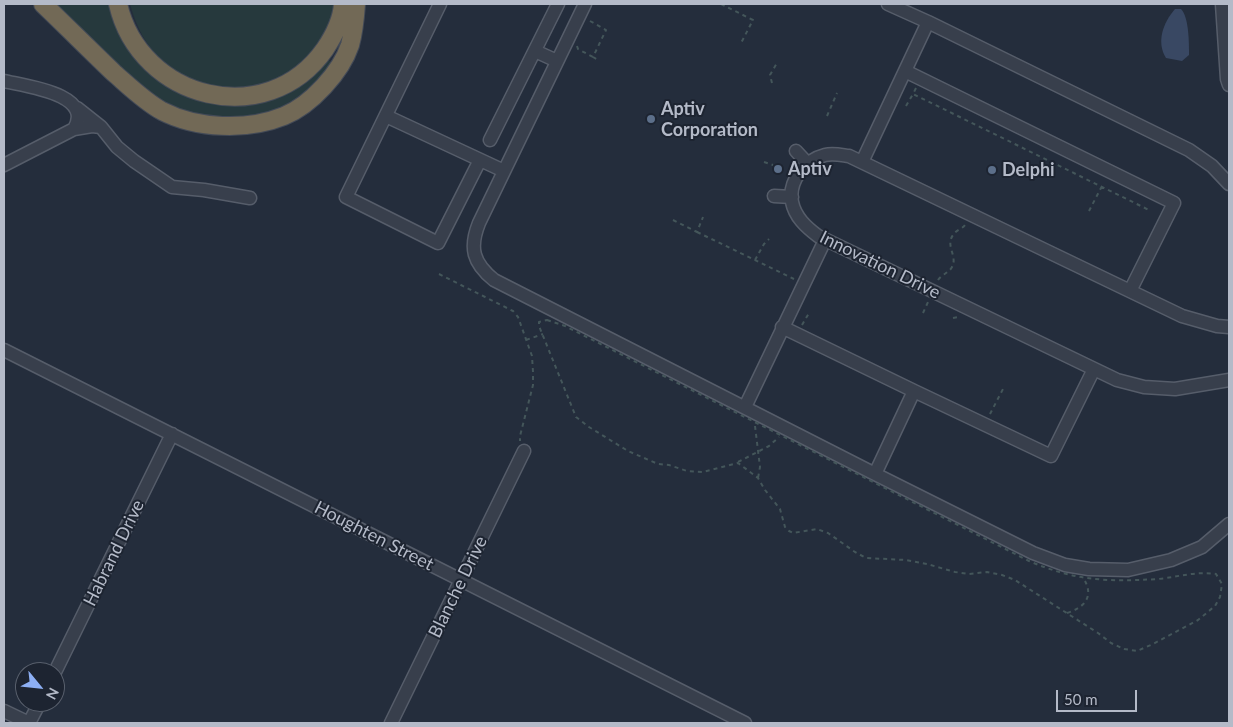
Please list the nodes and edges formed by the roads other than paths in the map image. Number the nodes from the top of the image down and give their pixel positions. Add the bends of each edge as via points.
1 (43, 4) edge
2 (118, 4) edge
3 (344, 4) edge
4 (356, 4) edge
5 (440, 4) edge
6 (558, 4) edge
7 (585, 4) edge
8 (888, 4) edge
9 (1225, 11) edge
10 (928, 22) junction
11 (1227, 50) edge
12 (535, 51) junction
13 (557, 61) junction
14 (905, 71) junction
15 (4, 81) edge
16 (1229, 85) edge
17 (77, 108) junction
18 (386, 116) junction
19 (101, 127) junction
20 (74, 129) junction
21 (490, 140) dead end
22 (796, 151) dead end
23 (480, 160) junction
24 (862, 162) junction
25 (808, 164) junction
26 (4, 165) edge
27 (504, 171) junction
28 (1229, 184) edge
29 (774, 196) dead end
30 (792, 197) junction
31 (250, 198) dead end
32 (825, 240) junction
33 (1130, 291) junction
34 (1229, 327) edge
35 (782, 328) junction
36 (4, 350) edge
37 (1094, 369) junction
38 (1229, 380) edge
39 (914, 391) junction
40 (745, 407) junction
41 (172, 434) junction
42 (524, 451) road end
43 (875, 474) junction
44 (1229, 524) edge
45 (462, 580) junction
46 (60, 662) edge
47 (4, 710) edge
48 (29, 723) edge
49 (391, 723) edge
50 (745, 723) edge

1 - 4 highway via 136,93 162,110 211,126 241,125 285,116 312,99 334,76 349,46
2 - 3 highway via 129,33 148,61 170,79 195,91 217,96 259,94 281,87 298,76 319,58 332,38
5 - 18 street
6 - 12 street
7 - 13 street
8 - 10 street
9 - 11 street
10 - 14 street
10 - 28 street via 1188,150 1212,166
11 - 16 street
12 - 13 street
12 - 21 street
13 - 27 street
14 - 24 street
14 - 33 street via 1174,203
15 - 17 street via 53,92
17 - 19 street
17 - 20 street via 78,122
18 - 23 street
18 - 23 street via 346,197 438,243
19 - 20 street
19 - 31 street via 117,147 172,187
20 - 26 street
22 - 25 street
23 - 27 street
24 - 25 street via 826,154
24 - 33 street
25 - 30 street via 796,179
27 - 40 street via 473,242 475,256 485,273
29 - 30 street
30 - 32 street, Innovation Drive via 795,211 802,221
32 - 35 street
32 - 37 street, Innovation Drive
33 - 34 street via 1182,316
35 - 39 street
35 - 40 street
36 - 41 street, Houghten Street
37 - 38 street, Innovation Drive via 1117,380 1144,387 1175,389
37 - 39 street via 1051,456
39 - 43 street
40 - 43 street via 784,433
41 - 45 street, Houghten Street
41 - 46 street, Habrand Drive
42 - 45 street, Blanche Drive
43 - 44 street via 1033,553 1065,565 1088,569 1128,570 1171,560 1202,547
45 - 49 street, Blanche Drive
45 - 50 street, Houghten Street
47 - 48 street

